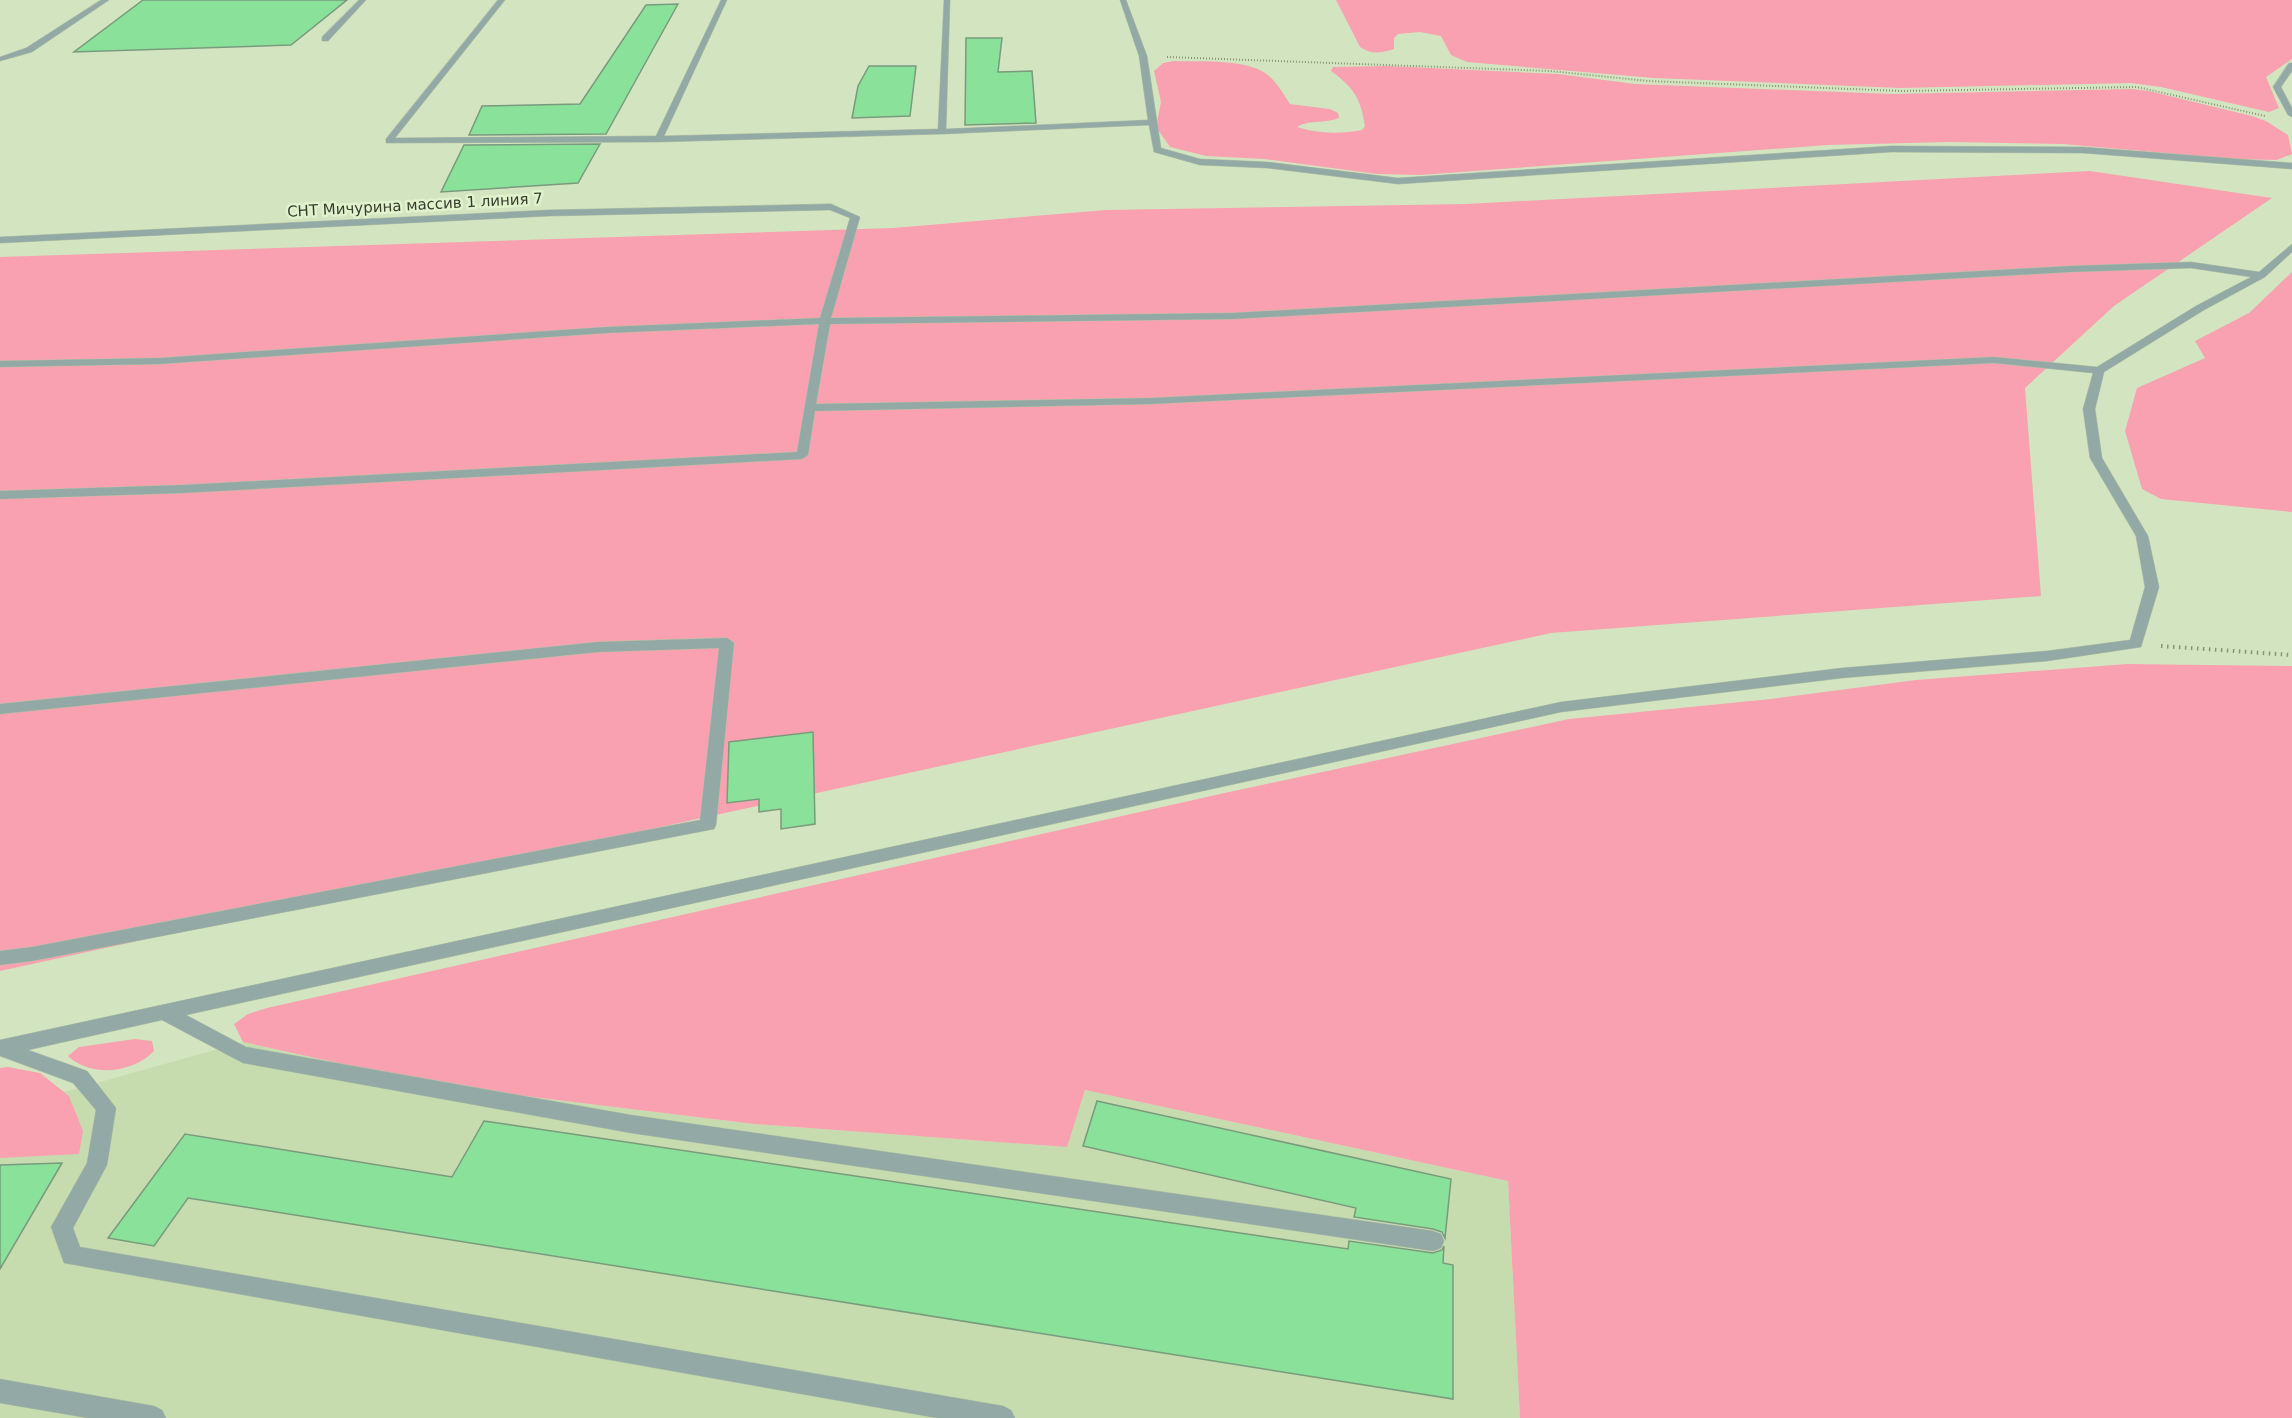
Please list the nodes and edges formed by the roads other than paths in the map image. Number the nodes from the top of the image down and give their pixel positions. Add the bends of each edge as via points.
1 (106, 0) edge
2 (363, 0) edge
3 (502, 0) edge
4 (724, 0) edge
5 (947, 0) edge
6 (1123, 0) edge
7 (325, 39) dead end
8 (0, 59) edge
9 (2292, 65) edge
10 (2292, 115) edge
11 (1152, 122) junction
12 (942, 132) junction
13 (658, 140) junction
14 (2292, 166) edge
15 (0, 240) edge
16 (2292, 248) edge
17 (2261, 276) junction
18 (825, 321) junction
19 (0, 364) edge
20 (2099, 370) junction
21 (810, 408) junction
22 (0, 495) edge
23 (0, 710) edge
24 (0, 958) edge
25 (163, 1012) junction
26 (0, 1048) edge
27 (1433, 1240) dead end
28 (0, 1391) edge
29 (154, 1418) edge
30 (1003, 1418) edge

1 - 8 street via 29,50
2 - 7 street
3 - 13 street via 389,141
4 - 13 street
5 - 12 street
6 - 11 street via 1143,56
9 - 10 street via 2277,87
11 - 12 street
11 - 14 street via 1157,150 1200,162 1267,165 1398,182 1891,149 2083,150
12 - 13 street
15 - 18 street, СНТ Мичурина массив 1 линия 7 via 549,213 831,207 855,217
16 - 17 street
17 - 18 street via 2191,265 2147,266 1233,316
17 - 20 street
18 - 19 street via 608,330 160,361
18 - 21 street
20 - 21 street via 1994,360 1151,401
20 - 25 street via 2089,409 2096,458 2142,536 2152,587 2136,644 2047,656 1842,673 1561,707
21 - 22 street via 802,455
23 - 24 street via 598,647 728,643 708,825
25 - 26 street
25 - 27 street via 243,1055 631,1124
26 - 30 street via 80,1077 106,1108 97,1165 62,1227 72,1256
28 - 29 street

